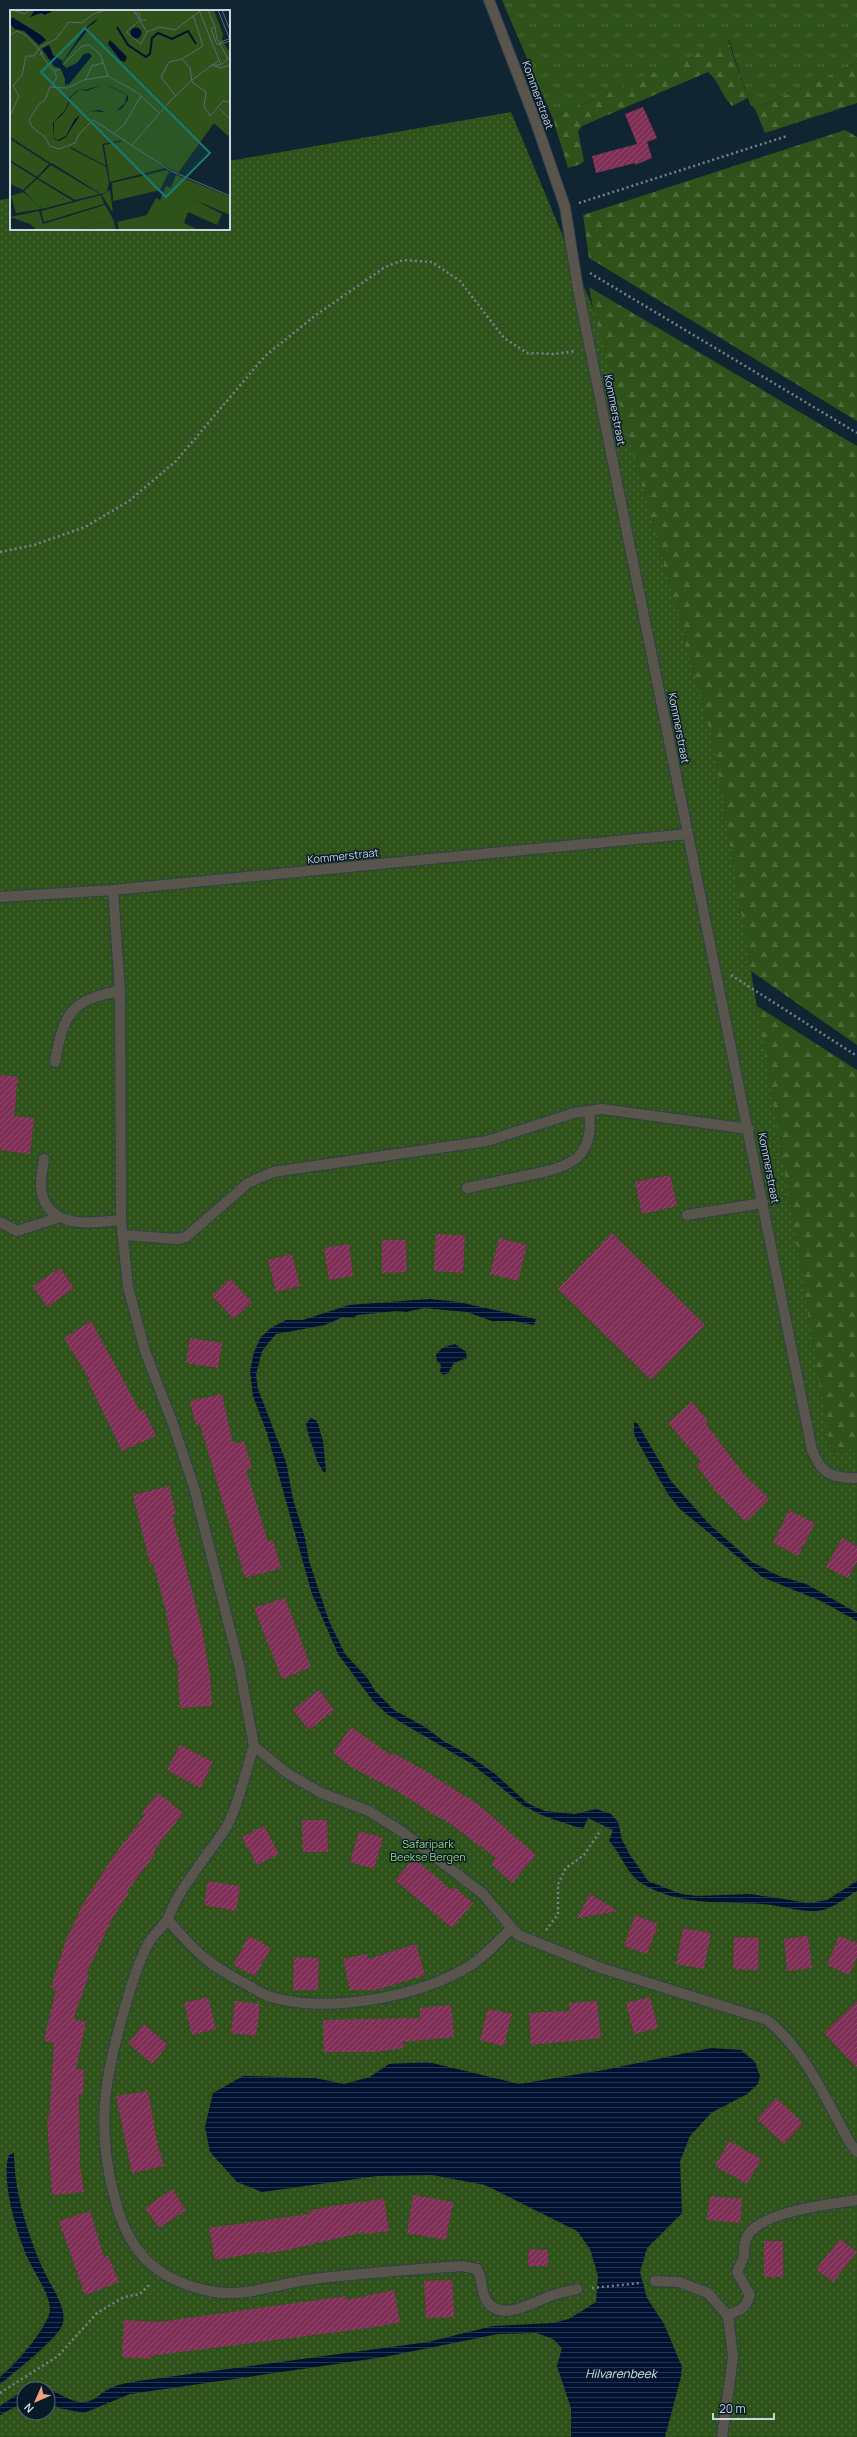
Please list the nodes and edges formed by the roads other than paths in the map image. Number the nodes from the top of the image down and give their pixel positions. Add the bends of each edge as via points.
1 (488, 0) edge
2 (688, 834) junction
3 (113, 890) junction
4 (0, 897) edge
5 (120, 992) junction
6 (55, 1062) dead end
7 (589, 1111) junction
8 (748, 1128) junction
9 (44, 1159) dead end
10 (467, 1188) dead end
11 (763, 1203) junction
12 (686, 1215) dead end
13 (57, 1218) junction
14 (121, 1220) junction
15 (0, 1222) edge
16 (123, 1235) junction
17 (857, 1478) edge
18 (254, 1746) junction
19 (167, 1919) junction
20 (511, 1929) junction
21 (857, 2152) edge
22 (857, 2200) edge
23 (655, 2281) road end
24 (578, 2290) road end
25 (727, 2315) junction
26 (722, 2437) edge

1 - 2 street, Kommerstraat via 535,120 565,208 578,289
2 - 3 street, Kommerstraat
2 - 8 street, Kommerstraat
3 - 4 street, Kommerstraat
3 - 5 street
5 - 6 street via 94,996 72,1009 60,1032
5 - 14 street
7 - 8 street via 617,1110
7 - 10 street via 592,1129 586,1148 560,1169
7 - 16 street via 574,1113 487,1141 273,1172 248,1183 186,1237 177,1239
8 - 11 street, Kommerstraat
9 - 13 street via 41,1188 45,1202
11 - 12 street
11 - 17 street, Kommerstraat via 812,1450 818,1465 836,1477
13 - 14 street via 83,1224
13 - 15 street via 17,1231
14 - 16 street
16 - 18 street via 128,1287 136,1320 194,1487 239,1665
18 - 19 street via 226,1826 176,1900
18 - 20 street via 287,1773 321,1793 369,1811 401,1831 483,1894
19 - 20 street via 198,1955 220,1971 268,1996 304,2002 360,2002 406,1994 472,1965
19 - 24 street via 148,1944 130,1987 106,2082 104,2111 112,2188 119,2216 142,2258 160,2273 185,2285 236,2294 313,2280 384,2271 462,2266 477,2268 481,2276 481,2291 487,2302 500,2310 530,2306 553,2295
20 - 21 street via 518,1936 601,1968 767,2020 797,2048
22 - 25 street via 826,2203 772,2218 749,2233 745,2240 744,2257 737,2272 750,2295 747,2305 738,2312
23 - 25 street via 679,2282 708,2293
25 - 26 street via 733,2357

